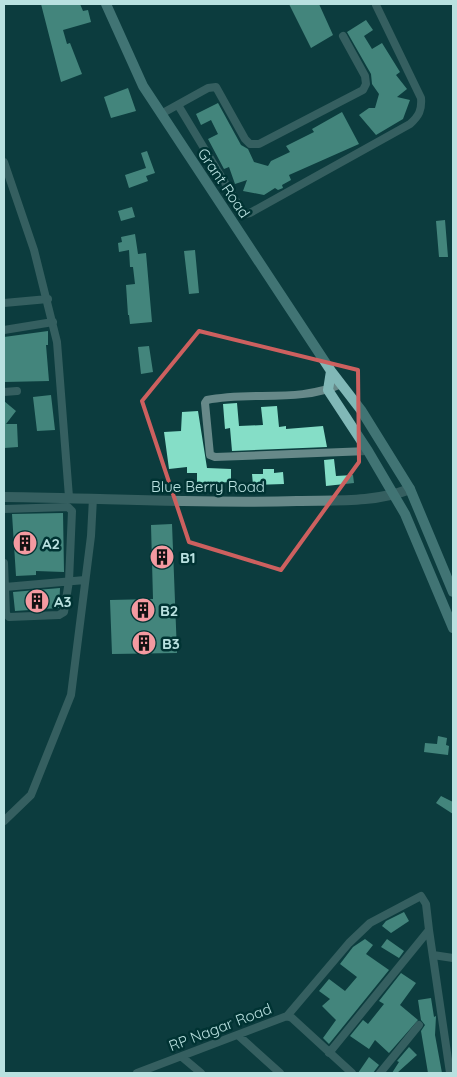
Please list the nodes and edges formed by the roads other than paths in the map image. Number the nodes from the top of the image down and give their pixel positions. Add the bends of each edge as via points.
1 (106, 4) edge
2 (376, 5) edge
3 (343, 36) dead end
4 (178, 105) junction
5 (161, 114) junction
6 (4, 162) edge
7 (48, 299) junction
8 (4, 303) edge
9 (53, 322) junction
10 (4, 330) edge
11 (331, 371) junction
12 (341, 384) junction
13 (328, 390) junction
14 (17, 391) dead end
15 (4, 392) edge
16 (368, 451) junction
17 (410, 489) junction
18 (395, 495) junction
19 (4, 497) edge
20 (69, 497) junction
21 (93, 498) junction
22 (4, 509) edge
23 (4, 563) edge
24 (84, 580) junction
25 (69, 581) junction
26 (5, 587) junction
27 (453, 592) edge
28 (453, 628) edge
29 (4, 821) edge
30 (429, 930) junction
31 (433, 955) junction
32 (453, 958) edge
33 (288, 1016) junction
34 (419, 1026) dead end
35 (239, 1036) junction
36 (329, 1053) junction
37 (182, 1057) junction
38 (137, 1073) edge
39 (201, 1073) edge
40 (280, 1073) edge
41 (352, 1073) edge
42 (380, 1073) edge
43 (450, 1073) edge

1 - 5 main road, Grant Road via 142,86
2 - 4 street via 421,98 419,117 250,213 242,211
3 - 4 street via 365,76 366,84 362,90 259,144 250,144 245,139 216,87 208,88
4 - 5 street
5 - 11 main road, Grant Road
6 - 7 street
7 - 8 street
7 - 9 street
9 - 10 street
9 - 20 street
11 - 12 main road, Grant Road
11 - 13 main road
12 - 13 street
12 - 17 main road, Grant Road
13 - 16 main road
13 - 16 street via 207,400 210,455
14 - 15 street
16 - 18 main road
17 - 18 street, Blue Berry Road
17 - 27 main road, Grant Road
18 - 21 street, Blue Berry Road via 276,502
18 - 28 main road
19 - 20 street, Blue Berry Road
20 - 21 street, Blue Berry Road
21 - 24 street
22 - 25 street via 70,508
23 - 26 street
24 - 25 street
24 - 29 street via 68,709 31,795
25 - 26 street
25 - 26 street via 66,609 59,615 9,618
30 - 31 street
30 - 33 street via 426,904 421,896 370,923 349,943
30 - 36 street
31 - 32 street
31 - 43 street
33 - 35 street, RP Nagar Road
33 - 36 street, RP Nagar Road
34 - 42 street
35 - 37 street, RP Nagar Road
35 - 40 street
36 - 41 street, RP Nagar Road
37 - 38 street, RP Nagar Road
37 - 39 street

